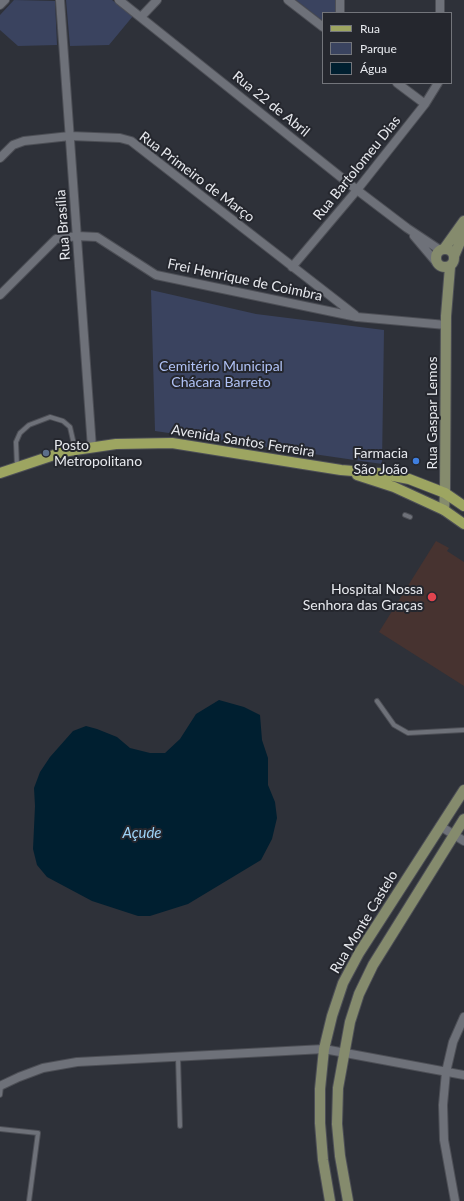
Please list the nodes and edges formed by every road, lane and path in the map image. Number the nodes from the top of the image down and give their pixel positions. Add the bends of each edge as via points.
1 (5, 0) edge
2 (60, 0) edge
3 (119, 0) edge
4 (157, 0) edge
5 (288, 0) edge
6 (340, 0) edge
7 (440, 0) edge
8 (0, 5) edge
9 (340, 12) edge
10 (440, 12) edge
11 (141, 17) junction
12 (322, 26) edge
13 (398, 84) edge
14 (437, 84) edge
15 (425, 104) junction
16 (70, 136) junction
17 (0, 158) edge
18 (358, 190) junction
19 (464, 221) edge
20 (407, 228) junction
21 (464, 233) edge
22 (77, 236) junction
23 (442, 250) junction
24 (454, 256) junction
25 (443, 265) junction
26 (292, 266) junction
27 (0, 295) edge
28 (357, 317) junction
29 (446, 320) junction
30 (92, 448) junction
31 (75, 450) junction
32 (17, 468) junction
33 (341, 470) junction
34 (0, 473) edge
35 (445, 493) junction
36 (464, 506) edge
37 (444, 510) junction
38 (464, 524) edge
39 (377, 701) dead end
40 (464, 730) edge
41 (464, 790) edge
42 (464, 819) edge
43 (440, 826) junction
44 (454, 835) junction
45 (464, 841) edge
46 (464, 1017) edge
47 (324, 1049) junction
48 (343, 1052) junction
49 (178, 1056) junction
50 (446, 1072) junction
51 (464, 1075) edge
52 (0, 1086) edge
53 (0, 1095) edge
54 (180, 1126) dead end
55 (0, 1129) edge
56 (30, 1201) edge
57 (330, 1201) edge
58 (348, 1201) edge
59 (455, 1201) edge

1 - 8 street
2 - 16 street, Rua Brasília
3 - 11 street, Rua 22 de Abril
4 - 11 street
5 - 12 street
6 - 9 street
7 - 10 street
11 - 18 street, Rua 22 de Abril
13 - 15 street
14 - 15 street, Rua Bartolomeu Dias
15 - 18 street, Rua Bartolomeu Dias
16 - 17 street, Rua Primeiro de Março via 24,141 13,145
16 - 22 street, Rua Brasília
16 - 26 street, Rua Primeiro de Março via 120,138 131,141
18 - 20 street, Rua 22 de Abril
18 - 26 street, Rua Bartolomeu Dias
19 - 23 street
20 - 23 street, Rua 22 de Abril
20 - 25 street, Rua 22 de Abril
21 - 24 street
22 - 27 street, Frei Henrique de Coimbra via 56,239
22 - 28 street, Frei Henrique de Coimbra via 97,236 156,275
22 - 30 street, Rua Brasília
23 - 24 street via 451,251
23 - 25 street via 436,255
24 - 25 street via 454,262
25 - 29 street, Rua Gaspar Lemos
26 - 28 street, Rua Primeiro de Março
28 - 29 street, Frei Henrique de Coimbra
29 - 35 street, Rua Gaspar Lemos
30 - 31 main road, Avenida Santos Ferreira
30 - 33 main road, Avenida Santos Ferreira via 116,444 172,443
31 - 32 main road, Avenida Santos Ferreira
31 - 32 lane via 70,427 63,421 50,417 29,425 20,433 16,442
32 - 34 main road, Avenida Santos Ferreira
33 - 35 main road, Avenida Santos Ferreira via 409,479
33 - 37 main road, Avenida Santos Ferreira via 394,487
35 - 36 main road, Avenida Santos Ferreira
35 - 37 street, Rua Gaspar Lemos
37 - 38 main road, Avenida Santos Ferreira
39 - 40 lane via 394,725 408,733
41 - 43 street, Rua Monte Castelo
42 - 44 street
43 - 44 street
43 - 47 street, Rua Monte Castelo via 359,952 343,983
44 - 45 street
44 - 48 street via 373,965 357,1001
46 - 50 street via 453,1042
47 - 48 street
47 - 49 street
47 - 57 street, Rua Monte Castelo via 320,1122
48 - 50 street
48 - 58 street via 337,1124
49 - 52 street via 77,1062 43,1068
49 - 54 lane
50 - 51 street
50 - 59 street via 443,1104 444,1140
52 - 53 lane
55 - 56 lane via 38,1133

